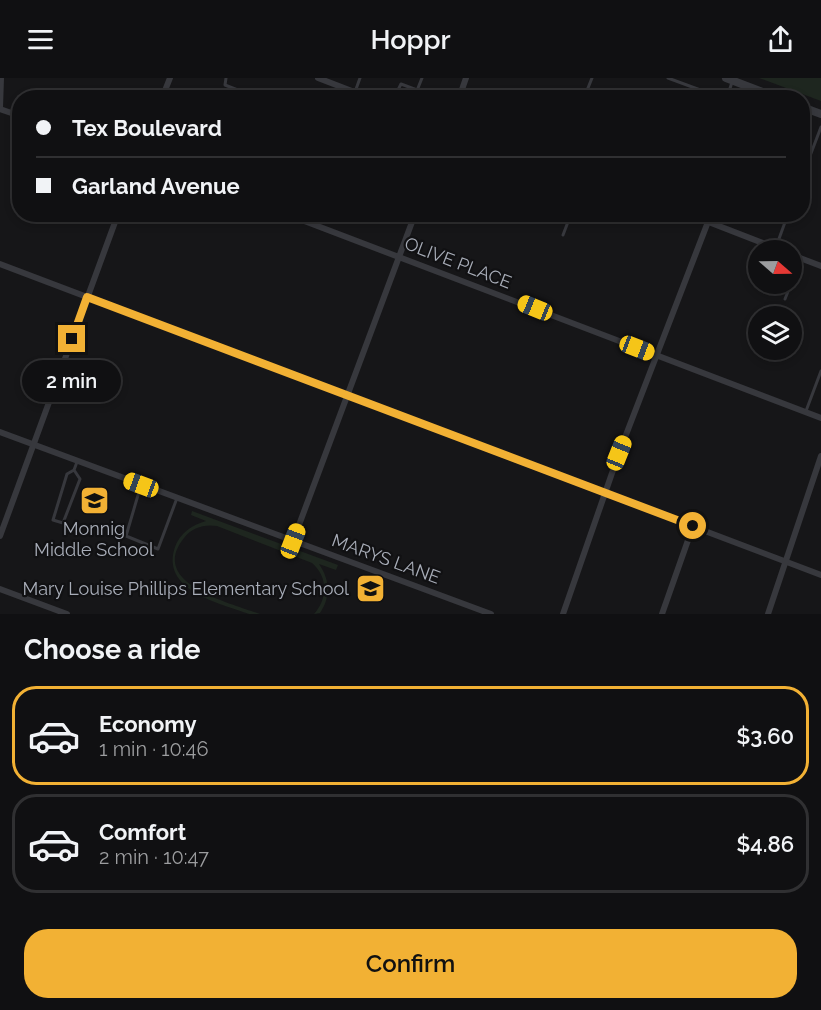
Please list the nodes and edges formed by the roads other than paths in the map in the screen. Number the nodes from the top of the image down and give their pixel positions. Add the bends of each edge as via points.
1 (1, 78) edge
2 (226, 78) edge
3 (318, 78) edge
4 (422, 78) edge
5 (669, 78) edge
6 (729, 79) edge
7 (344, 88) joint
8 (236, 90) edge
9 (350, 90) edge
10 (398, 90) edge
11 (417, 90) joint
12 (702, 90) edge
13 (749, 90) edge
14 (0, 108) edge
15 (821, 127) edge
16 (810, 156) edge
17 (115, 222) edge
18 (308, 222) edge
19 (412, 222) edge
20 (568, 222) edge
21 (708, 222) joint
22 (786, 222) edge
23 (563, 235) dead end
24 (755, 240) edge
25 (781, 240) edge
26 (400, 256) junction
27 (802, 258) edge
28 (0, 264) edge
29 (821, 266) edge
30 (787, 294) edge
31 (87, 297) junction
32 (785, 299) dead end
33 (657, 356) junction
34 (821, 371) edge
35 (348, 396) junction
36 (806, 412) junction
37 (821, 418) edge
38 (0, 432) edge
39 (33, 445) junction
40 (821, 456) edge
41 (77, 462) junction
42 (74, 470) junction
43 (141, 485) junction
44 (605, 493) junction
45 (177, 498) junction
46 (693, 526) junction
47 (0, 536) edge
48 (293, 541) junction
49 (786, 562) junction
50 (821, 575) edge
51 (0, 589) edge
52 (67, 614) edge
53 (491, 614) edge
54 (563, 614) edge
55 (662, 614) edge
56 (768, 614) edge

1 - 14 street
2 - 8 lane via 225,86
3 - 7 street
4 - 11 lane
5 - 12 lane
6 - 13 street
7 - 9 street
10 - 11 lane via 401,84
15 - 16 lane
17 - 31 street
18 - 26 street, OLIVE PLACE
19 - 26 street
20 - 23 lane
21 - 24 street
21 - 33 street
22 - 25 lane
26 - 33 street, OLIVE PLACE
26 - 35 street
27 - 29 street
28 - 31 street
30 - 32 lane
31 - 35 street
31 - 39 street
33 - 36 street, OLIVE PLACE
33 - 44 street
34 - 36 lane
35 - 44 street
35 - 48 street
36 - 37 street, OLIVE PLACE
38 - 39 street, MARYS LANE
39 - 41 street, MARYS LANE
39 - 47 street
40 - 49 street
41 - 42 lane
41 - 43 street, MARYS LANE
42 - 42 lane via 80,478 63,523 53,520 67,474
43 - 45 street, MARYS LANE
43 - 45 lane via 126,536 158,549
44 - 46 street
44 - 54 street
45 - 48 street, MARYS LANE
46 - 49 street
46 - 55 street
48 - 53 street, MARYS LANE
49 - 50 street
49 - 56 street
51 - 52 street

